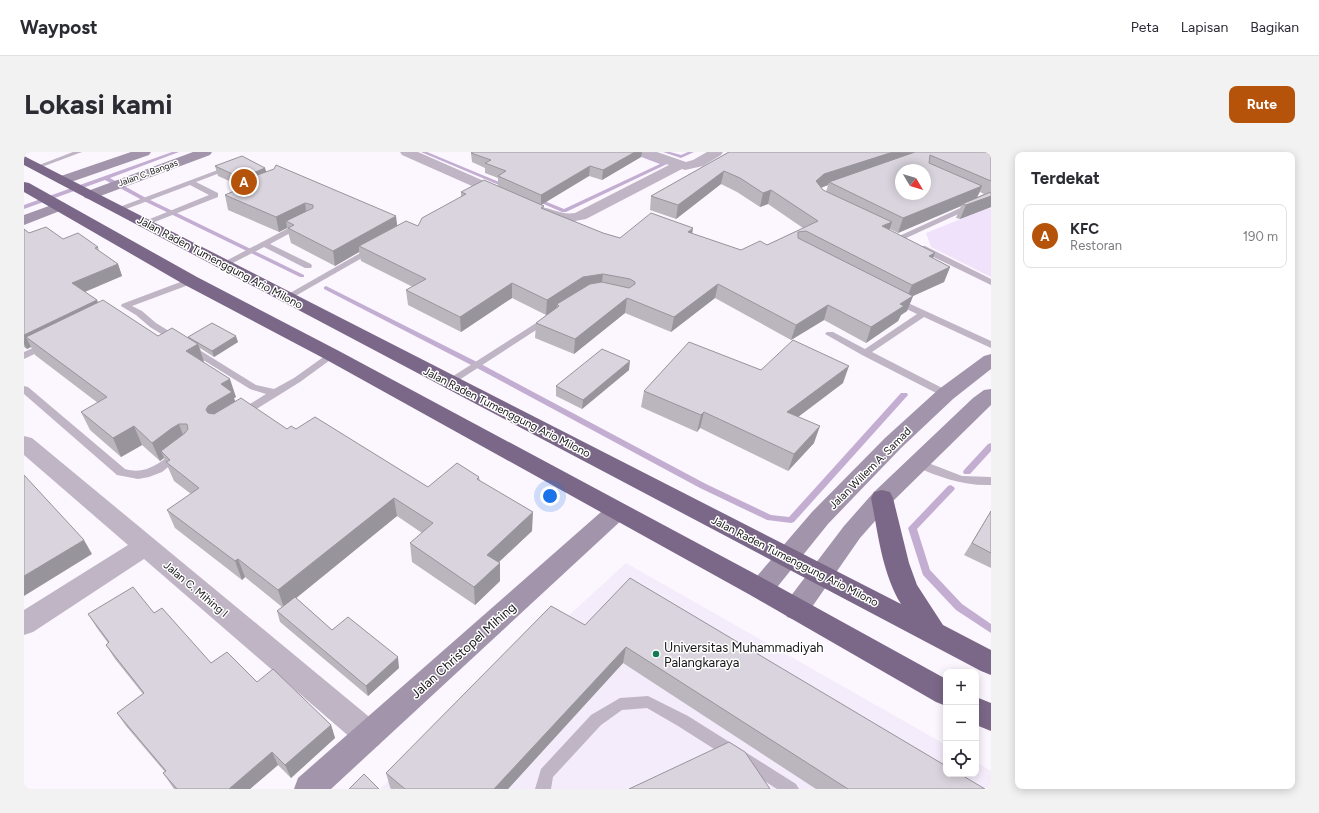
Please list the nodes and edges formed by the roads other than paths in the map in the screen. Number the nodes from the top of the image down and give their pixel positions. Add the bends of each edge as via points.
1 (79, 152) edge
2 (144, 152) edge
3 (206, 152) edge
4 (407, 152) edge
5 (644, 152) edge
6 (716, 152) edge
7 (24, 160) edge
8 (238, 164) edge
9 (680, 165) junction
10 (36, 167) junction
11 (67, 182) junction
12 (190, 182) junction
13 (30, 191) edge
14 (87, 193) junction
15 (979, 203) edge
16 (57, 204) junction
17 (118, 209) junction
18 (24, 220) edge
19 (311, 220) edge
20 (144, 223) junction
21 (262, 245) junction
22 (381, 245) edge
23 (224, 264) junction
24 (308, 266) dead end
25 (191, 281) junction
26 (991, 282) edge
27 (888, 296) edge
28 (287, 297) junction
29 (557, 313) edge
30 (923, 314) junction
31 (830, 334) dead end
32 (361, 336) junction
33 (58, 339) edge
34 (991, 345) edge
35 (865, 354) junction
36 (332, 355) junction
37 (24, 356) edge
38 (991, 360) edge
39 (450, 382) junction
40 (24, 389) edge
41 (275, 393) junction
42 (946, 394) junction
43 (991, 394) edge
44 (231, 420) edge
45 (24, 443) edge
46 (189, 447) edge
47 (918, 463) junction
48 (991, 481) edge
49 (882, 498) junction
50 (617, 511) junction
51 (145, 546) junction
52 (789, 556) junction
53 (822, 575) junction
54 (761, 589) junction
55 (796, 609) junction
56 (24, 624) edge
57 (934, 633) junction
58 (991, 663) edge
59 (943, 691) edge
60 (979, 712) edge
61 (991, 718) edge
62 (369, 735) junction
63 (309, 789) edge
64 (543, 789) edge
65 (791, 789) edge

1 - 10 lane
2 - 11 main road
3 - 14 main road, Jalan C. Bangas
4 - 9 street via 559,218 574,218 588,213
5 - 9 street
6 - 9 street via 698,164
7 - 10 highway, Jalan Raden Tumenggung Ario Milono
8 - 12 lane
10 - 11 highway, Jalan Raden Tumenggung Ario Milono
11 - 14 highway, Jalan Raden Tumenggung Ario Milono
12 - 17 lane
12 - 20 lane via 218,195
13 - 16 highway
14 - 17 highway, Jalan Raden Tumenggung Ario Milono
15 - 26 lane via 904,239
16 - 18 main road
16 - 25 highway
17 - 20 highway, Jalan Raden Tumenggung Ario Milono
19 - 21 lane
20 - 23 highway, Jalan Raden Tumenggung Ario Milono
21 - 23 lane
21 - 24 lane
22 - 28 lane
23 - 28 highway, Jalan Raden Tumenggung Ario Milono
25 - 36 highway
25 - 41 lane via 122,308 139,313 153,325 253,387
27 - 30 lane
28 - 32 highway, Jalan Raden Tumenggung Ario Milono
29 - 39 lane
30 - 34 lane
30 - 35 lane
31 - 35 lane
32 - 36 highway
32 - 39 highway, Jalan Raden Tumenggung Ario Milono
33 - 37 lane
35 - 42 lane
36 - 41 lane
36 - 50 highway
38 - 42 main road, Jalan Willem A. Samad
39 - 52 highway, Jalan Raden Tumenggung Ario Milono
40 - 46 lane via 121,472 132,476 144,475 162,466
41 - 44 lane
42 - 52 main road, Jalan Willem A. Samad via 893,443 826,512
43 - 47 main road
45 - 51 street, Jalan C. Mihing I
47 - 48 lane via 960,481
47 - 49 main road
49 - 53 main road via 852,532
49 - 57 highway via 905,588
50 - 54 highway
50 - 62 main road, Jalan Christopel Mihing
51 - 56 street
51 - 62 street, Jalan C. Mihing I
52 - 53 highway, Jalan Raden Tumenggung Ario Milono
52 - 54 main road, Jalan Willem A. Samad
53 - 55 main road
53 - 57 highway, Jalan Raden Tumenggung Ario Milono
54 - 55 highway
55 - 59 highway
57 - 58 highway, Jalan Raden Tumenggung Ario Milono
60 - 61 highway
62 - 63 main road, Jalan Christopel Mihing
64 - 65 lane via 546,774 596,720 620,704 648,702

